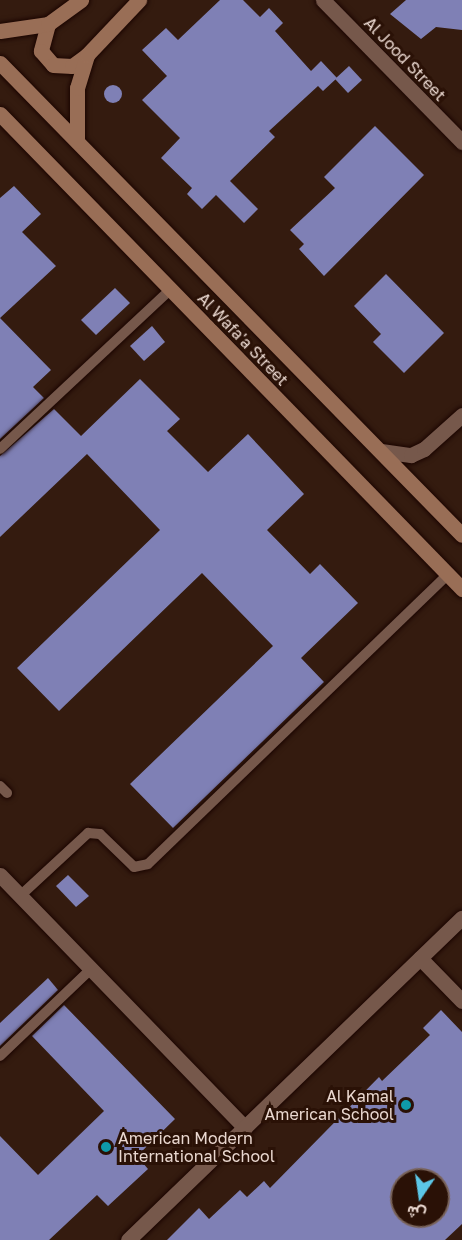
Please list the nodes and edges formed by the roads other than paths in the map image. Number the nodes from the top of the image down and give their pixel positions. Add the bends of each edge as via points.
1 (81, 0) edge
2 (139, 0) edge
3 (323, 0) edge
4 (48, 24) junction
5 (0, 32) edge
6 (87, 55) junction
7 (0, 63) edge
8 (0, 114) edge
9 (77, 141) junction
10 (462, 142) edge
11 (170, 290) junction
12 (462, 415) edge
13 (0, 448) edge
14 (381, 451) junction
15 (462, 535) edge
16 (448, 574) junction
17 (462, 589) edge
18 (0, 876) edge
19 (20, 896) junction
20 (462, 918) edge
21 (420, 958) junction
22 (91, 969) junction
23 (462, 1001) edge
24 (0, 1056) edge
25 (244, 1128) junction
26 (128, 1240) edge

1 - 4 street
2 - 6 street
3 - 10 street, Al Jood Street
4 - 5 street
4 - 6 street via 41,51 53,65 72,66
6 - 9 street via 77,88
7 - 9 street, Al Wafa'a Street
8 - 11 street, Al Wafa'a Street
9 - 14 street, Al Wafa'a Street
11 - 13 lane
11 - 16 street, Al Wafa'a Street
12 - 14 street via 424,449 411,455
14 - 15 street, Al Wafa'a Street
16 - 17 street, Al Wafa'a Street
16 - 19 lane via 148,864 134,867 100,834 88,833
18 - 19 street
19 - 22 street
20 - 21 street
21 - 23 street
21 - 25 street
22 - 24 lane
22 - 25 street
25 - 26 street

